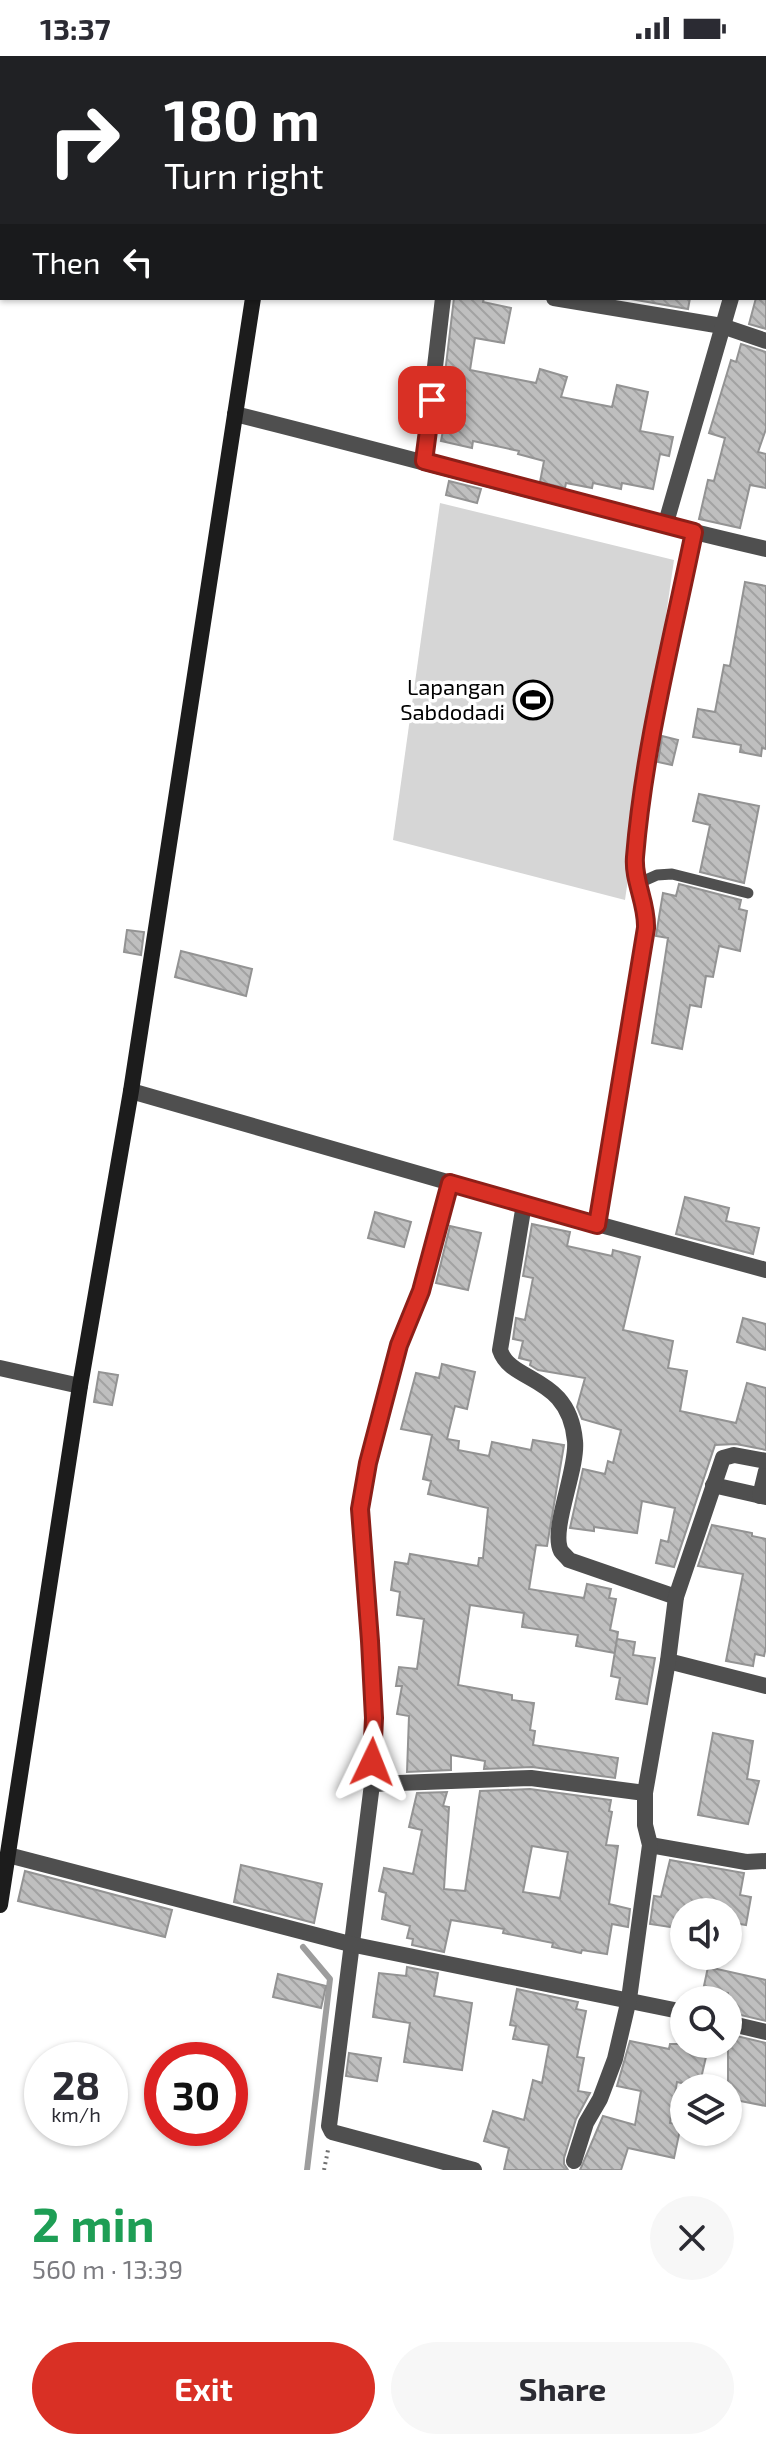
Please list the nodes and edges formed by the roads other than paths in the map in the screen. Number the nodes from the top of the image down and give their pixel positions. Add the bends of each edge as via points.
1 (253, 300) edge
2 (443, 300) edge
3 (566, 300) edge
4 (730, 300) edge
5 (722, 326) junction
6 (766, 341) edge
7 (235, 414) junction
8 (424, 461) junction
9 (665, 526) junction
10 (694, 532) junction
11 (766, 549) edge
12 (639, 883) junction
13 (748, 893) dead end
14 (131, 1091) junction
15 (450, 1183) junction
16 (524, 1204) junction
17 (597, 1225) junction
18 (766, 1270) edge
19 (0, 1368) edge
20 (80, 1386) junction
21 (766, 1461) edge
22 (766, 1471) edge
23 (713, 1485) junction
24 (763, 1497) edge
25 (676, 1597) junction
26 (668, 1661) junction
27 (766, 1686) edge
28 (372, 1784) junction
29 (645, 1793) junction
30 (650, 1845) junction
31 (8, 1855) junction
32 (766, 1861) edge
33 (0, 1905) edge
34 (350, 1944) junction
35 (629, 1999) junction
36 (670, 2009) edge
37 (742, 2026) edge
38 (766, 2032) edge
39 (574, 2161) dead end
40 (474, 2170) edge

1 - 7 street
2 - 8 street
3 - 5 street
4 - 5 street
5 - 6 street
5 - 9 street
7 - 8 street
7 - 14 street
8 - 9 street
9 - 10 street
10 - 11 street
10 - 12 street via 643,787 635,861
12 - 13 lane via 672,874
12 - 17 street via 646,928
14 - 15 street
14 - 20 street
15 - 16 street
15 - 28 street via 421,1291 399,1345 360,1509 373,1703
16 - 17 street
16 - 25 street via 500,1350 510,1365 558,1395 575,1438 558,1531 561,1550 569,1560
17 - 18 street
19 - 20 street
20 - 31 street
21 - 23 street via 727,1456
22 - 24 street
23 - 24 street
23 - 25 street
25 - 26 street
26 - 27 street
26 - 29 street
28 - 29 street via 531,1778
28 - 34 street
29 - 30 street
30 - 32 street
30 - 35 street
31 - 33 street
31 - 34 street
34 - 35 street
34 - 40 street via 332,2132
35 - 36 street
35 - 39 street via 607,2083
37 - 38 street

